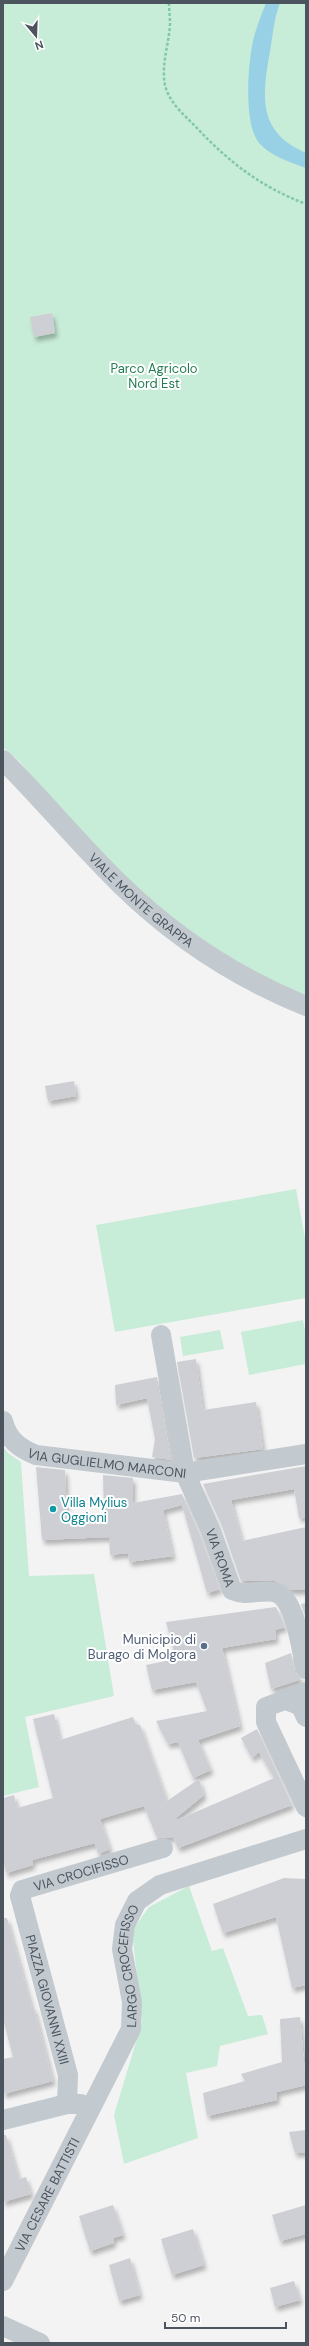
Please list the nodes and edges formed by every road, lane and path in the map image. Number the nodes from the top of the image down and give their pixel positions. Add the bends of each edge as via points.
1 (169, 3) edge
2 (306, 204) edge
3 (3, 760) edge
4 (306, 1006) edge
5 (161, 1335) dead end
6 (3, 1421) edge
7 (306, 1454) edge
8 (185, 1473) junction
9 (306, 1668) edge
10 (306, 1692) edge
11 (284, 1699) junction
12 (306, 1717) edge
13 (306, 1807) edge
14 (306, 1839) edge
15 (163, 1848) dead end
16 (12, 1896) edge
17 (67, 2104) junction
18 (90, 2108) junction
19 (3, 2120) edge
20 (3, 2282) edge
21 (3, 2326) edge
22 (40, 2343) edge

1 - 2 path via 170,24 163,69 170,98 226,159 269,188
3 - 4 street, VIALE MONTE GRAPPA via 120,884 164,923 238,974
5 - 8 street, VIA GUGLIELMO MARCONI
6 - 8 street, VIA GUGLIELMO MARCONI via 12,1441 22,1450 36,1455
7 - 8 street
8 - 9 street, VIA ROMA via 211,1531 232,1590 241,1594 275,1592 284,1598 298,1631
10 - 11 street
11 - 12 street via 301,1706
11 - 13 street via 266,1707 266,1722
14 - 18 street, LARGO CROCEFISSO via 160,1885 138,1901 125,1925 122,1949 132,2002 131,2029
15 - 16 street, VIA CROCIFISSO via 22,1890
16 - 17 street, PIAZZA GIOVANNI XXIII via 68,2075
17 - 18 street via 80,2103
17 - 19 street
18 - 20 street, VIA CESARE BATTISTI
21 - 22 street

